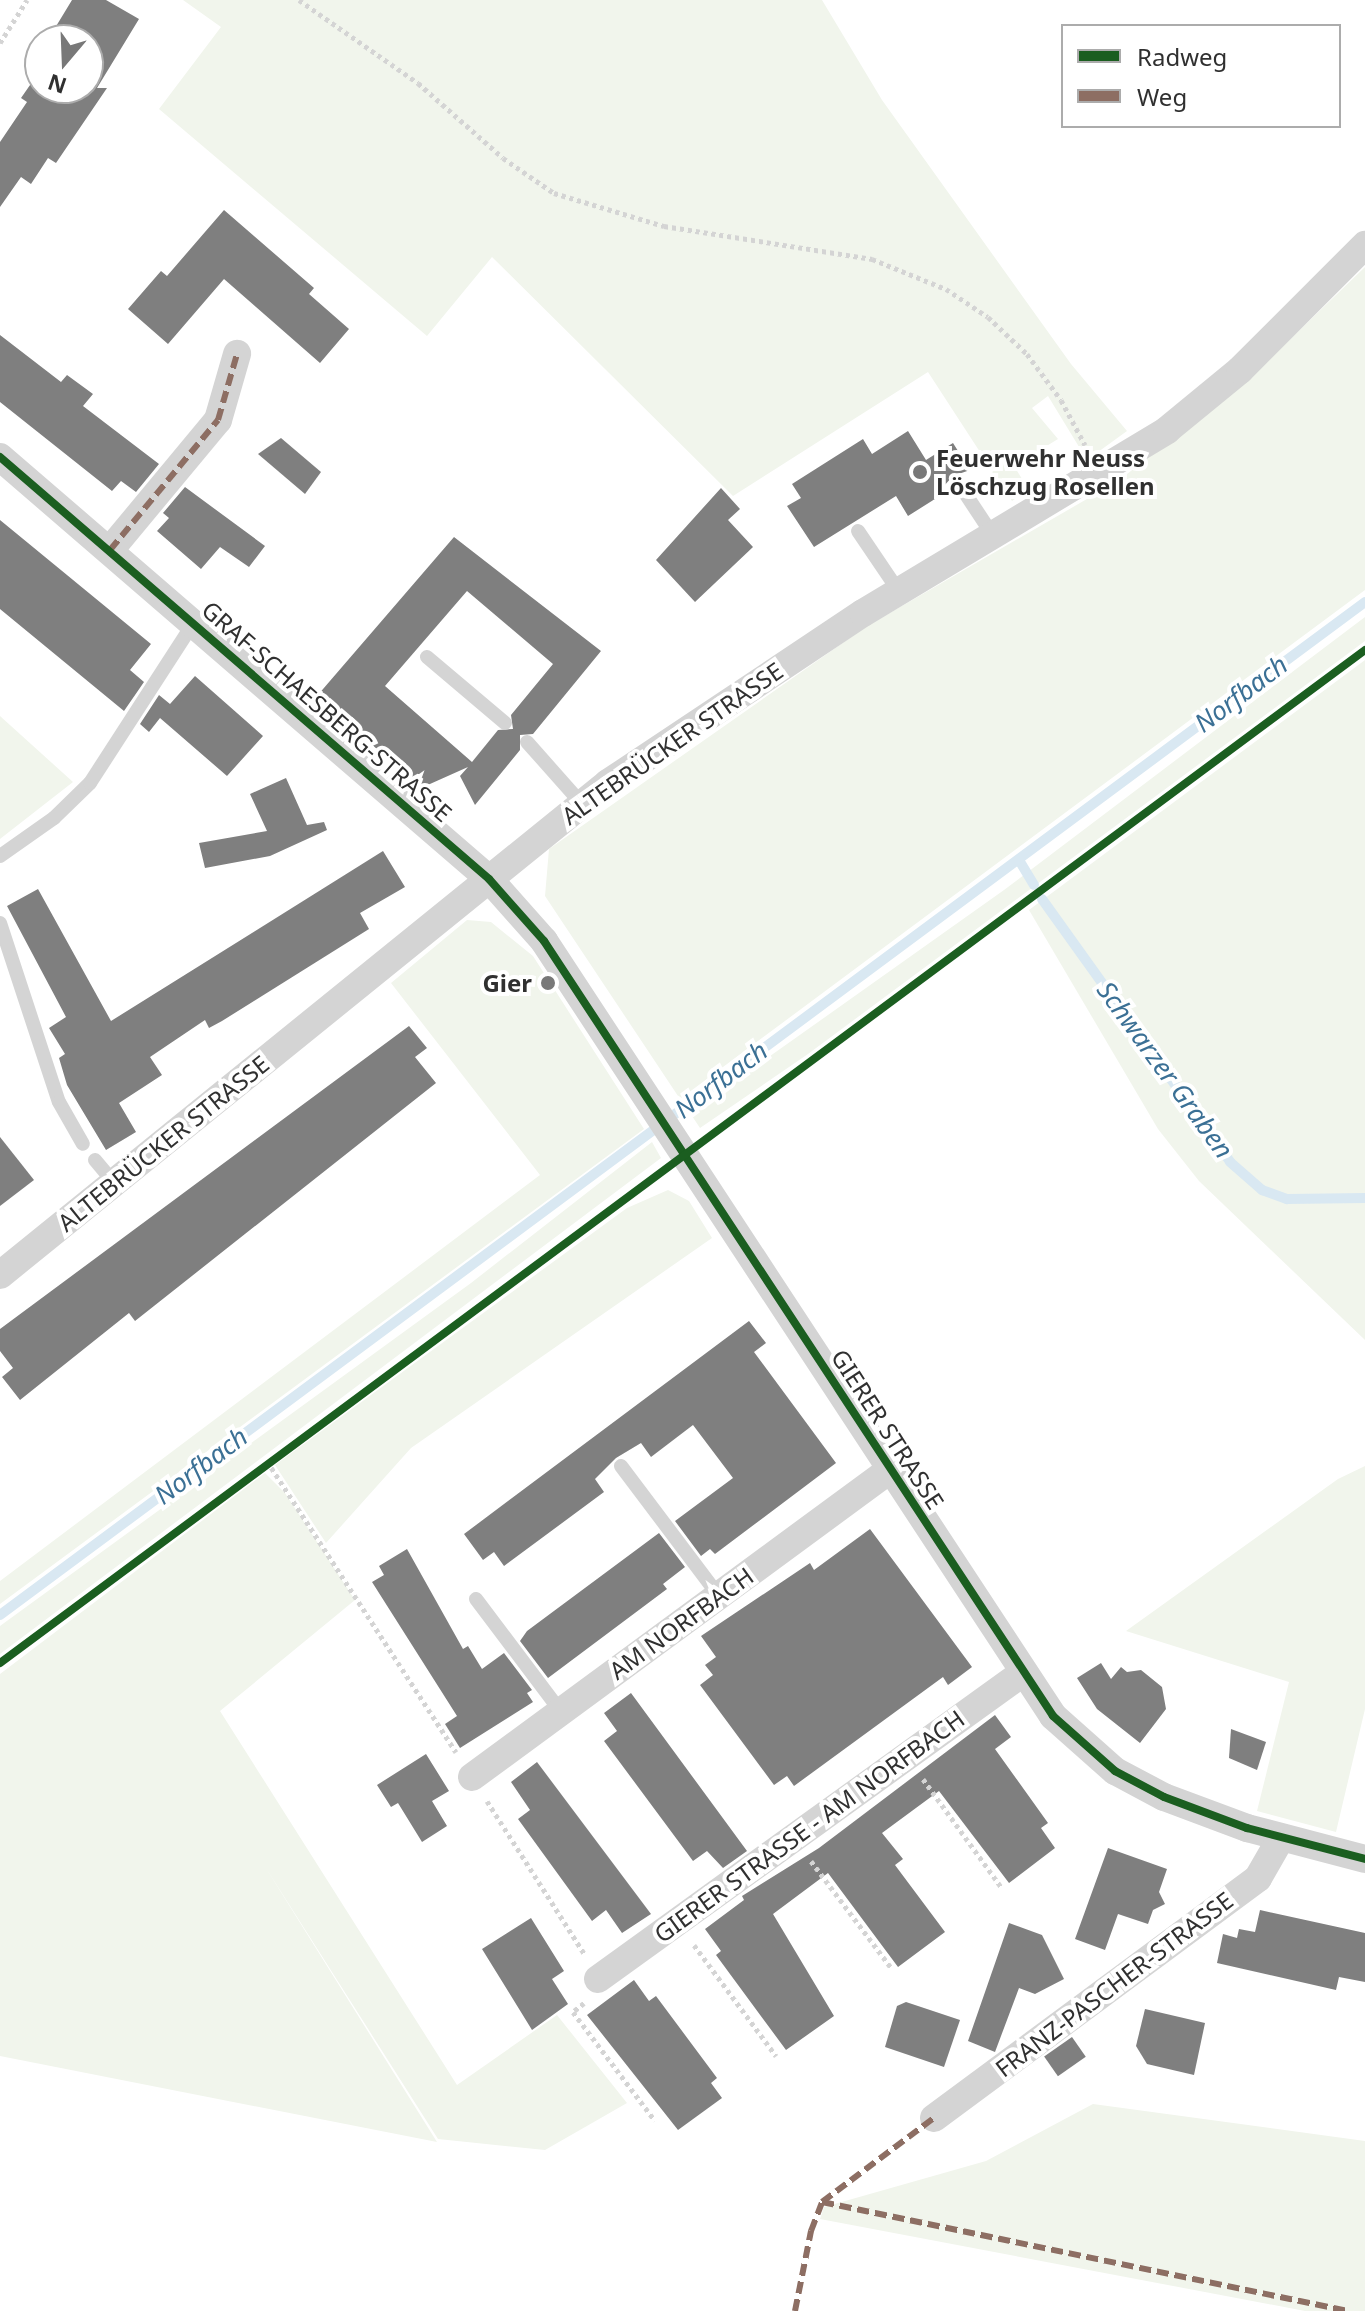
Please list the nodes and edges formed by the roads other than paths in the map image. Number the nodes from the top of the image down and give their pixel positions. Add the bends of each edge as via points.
1 (1365, 245) edge
2 (237, 354) dead end
3 (0, 457) edge
4 (959, 484) dead end
5 (858, 531) dead end
6 (995, 538) junction
7 (110, 550) junction
8 (900, 593) junction
9 (194, 622) junction
10 (427, 657) dead end
11 (505, 723) dead end
12 (527, 742) dead end
13 (582, 804) junction
14 (0, 856) edge
15 (489, 879) junction
16 (0, 923) edge
17 (83, 1144) dead end
18 (95, 1160) dead end
19 (114, 1183) junction
20 (0, 1275) edge
21 (621, 1466) dead end
22 (891, 1469) junction
23 (719, 1596) junction
24 (476, 1599) dead end
25 (1021, 1674) junction
26 (561, 1712) junction
27 (472, 1777) road end
28 (1281, 1838) junction
29 (1365, 1859) edge
30 (598, 1979) road end
31 (934, 2118) dead end

1 - 6 street, ALTEBRÜCKER STRASSE via 1240,370 1167,430
2 - 7 street via 218,420
3 - 7 street, GRAF-SCHAESBERG-STRASSE
4 - 6 lane
5 - 8 lane
6 - 8 street, ALTEBRÜCKER STRASSE
7 - 9 street, GRAF-SCHAESBERG-STRASSE
8 - 13 street, ALTEBRÜCKER STRASSE via 784,663
9 - 14 lane via 90,783 54,818
9 - 15 street, GRAF-SCHAESBERG-STRASSE
10 - 11 lane
12 - 13 lane
13 - 15 street, ALTEBRÜCKER STRASSE
15 - 19 street, ALTEBRÜCKER STRASSE
15 - 22 street, GIERER STRASSE via 551,951
16 - 17 lane via 59,1102
18 - 19 lane
19 - 20 street, ALTEBRÜCKER STRASSE
21 - 23 lane
22 - 23 street, AM NORFBACH
22 - 25 street, GIERER STRASSE
23 - 26 street, AM NORFBACH
24 - 26 lane
25 - 28 street, GIERER STRASSE via 1063,1727 1115,1771 1192,1808
25 - 30 street, GIERER STRASSE - AM NORFBACH
26 - 27 street, AM NORFBACH
28 - 29 street, GIERER STRASSE
28 - 31 street, FRANZ-PASCHER-STRASSE via 1258,1878

